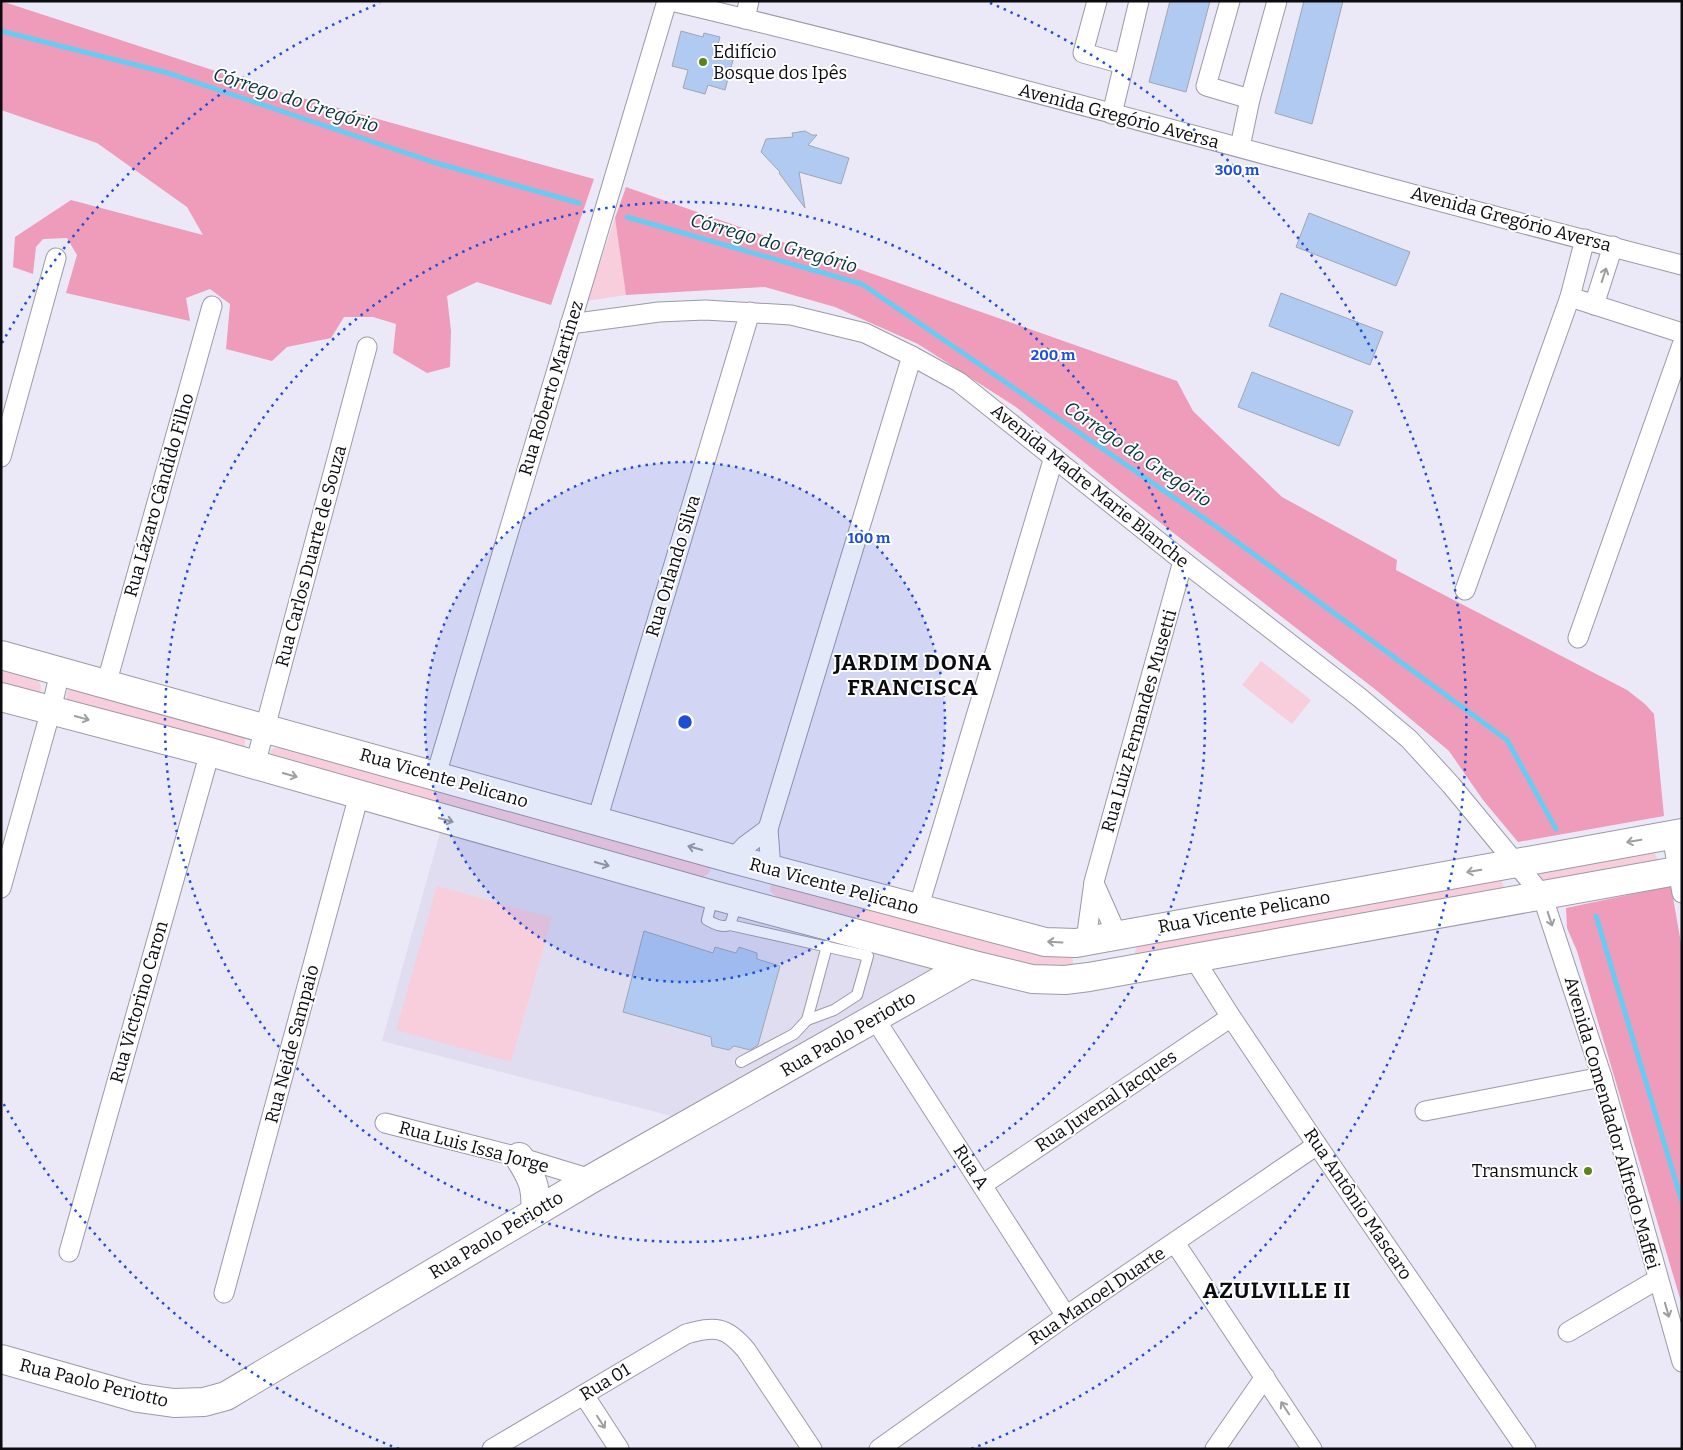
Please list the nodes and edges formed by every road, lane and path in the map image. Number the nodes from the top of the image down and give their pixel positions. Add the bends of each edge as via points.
1 (667, 1) edge
2 (671, 1) edge
3 (1097, 1) edge
4 (1139, 1) edge
5 (1230, 1) edge
6 (1277, 1) edge
7 (747, 10) edge
8 (1123, 64) junction
9 (1250, 100) junction
10 (1112, 114) junction
11 (1240, 147) junction
12 (1584, 239) junction
13 (1613, 246) junction
14 (56, 258) dead end
15 (1682, 265) edge
16 (1570, 297) junction
17 (1594, 304) junction
18 (212, 306) dead end
19 (750, 312) junction
20 (570, 324) junction
21 (1682, 333) edge
22 (1682, 345) edge
23 (367, 347) dead end
24 (912, 356) junction
25 (1, 456) edge
26 (1054, 457) junction
27 (1183, 561) junction
28 (1465, 590) dead end
29 (1578, 638) dead end
30 (1, 655) edge
31 (60, 672) junction
32 (106, 685) junction
33 (1, 697) edge
34 (51, 710) junction
35 (264, 728) junction
36 (210, 752) junction
37 (255, 765) junction
38 (436, 775) junction
39 (359, 795) junction
40 (597, 820) junction
41 (768, 829) junction
42 (1677, 834) edge
43 (733, 859) junction
44 (1516, 864) junction
45 (771, 869) junction
46 (1681, 878) edge
47 (1094, 882) junction
48 (1, 888) edge
49 (1542, 895) junction
50 (733, 906) junction
51 (918, 908) junction
52 (1117, 935) junction
53 (1086, 940) junction
54 (826, 946) junction
55 (1193, 958) junction
56 (970, 964) junction
57 (1123, 971) junction
58 (1088, 978) junction
59 (1230, 1017) junction
60 (875, 1019) junction
61 (807, 1020) junction
62 (742, 1062) dead end
63 (1602, 1077) junction
64 (1425, 1111) dead end
65 (385, 1123) dead end
66 (1317, 1145) junction
67 (519, 1157) junction
68 (591, 1179) junction
69 (982, 1185) junction
70 (536, 1212) junction
71 (1175, 1243) junction
72 (68, 1252) dead end
73 (1658, 1279) junction
74 (224, 1292) dead end
75 (1066, 1316) junction
76 (1568, 1332) dead end
77 (1, 1359) edge
78 (1682, 1362) edge
79 (1265, 1377) junction
80 (584, 1395) junction
81 (492, 1449) edge
82 (619, 1449) edge
83 (812, 1449) edge
84 (879, 1449) edge
85 (1215, 1449) edge
86 (1312, 1449) edge
87 (1526, 1449) edge

1 - 20 street, Rua Roberto Martinez
2 - 7 street, Avenida Gregório Aversa
3 - 8 street via 1083,54
4 - 8 street
5 - 9 street via 1206,86
6 - 9 street
7 - 10 street, Avenida Gregório Aversa
8 - 10 street
9 - 11 street
10 - 11 street, Avenida Gregório Aversa
11 - 12 street, Avenida Gregório Aversa
12 - 13 street, Avenida Gregório Aversa
12 - 16 street
13 - 15 street, Avenida Gregório Aversa
17 -> 13 street
14 - 25 street
16 - 17 street
16 - 28 street
17 - 21 street
18 - 32 street, Rua Lázaro Cândido Filho
19 - 20 street, Avenida Madre Marie Blanche via 659,312
19 - 24 street, Avenida Madre Marie Blanche via 791,315 865,333
19 - 40 street, Rua Orlando Silva
20 - 38 street, Rua Roberto Martinez
22 - 29 street
23 - 35 street, Rua Carlos Duarte de Souza
24 - 26 street, Avenida Madre Marie Blanche via 959,382
24 - 41 street
26 - 27 street, Avenida Madre Marie Blanche
26 - 51 street
27 - 44 street, Avenida Madre Marie Blanche via 1409,739
27 - 47 street, Rua Luiz Fernandes Musetti
30 - 31 street, Rua Vicente Pelicano
31 - 32 street, Rua Vicente Pelicano
31 - 34 street
32 - 35 street, Rua Vicente Pelicano
33 - 34 street, Rua Vicente Pelicano
34 -> 36 street, Rua Vicente Pelicano
34 - 48 street
35 - 37 street, Rua Carlos Duarte de Souza
35 - 38 street, Rua Vicente Pelicano
36 - 37 street, Rua Vicente Pelicano
36 - 72 street, Rua Victorino Caron
37 -> 39 street, Rua Vicente Pelicano
38 - 40 street, Rua Vicente Pelicano
39 -> 50 street, Rua Vicente Pelicano
39 - 74 street, Rua Neide Sampaio
43 -> 40 street, Rua Vicente Pelicano
41 - 43 street
41 - 45 street
42 -> 44 street, Rua Vicente Pelicano
42 - 46 street
43 - 45 street, Rua Vicente Pelicano
43 - 50 street
44 - 49 street, Avenida Comendador Alfredo Maffei
44 -> 52 street, Rua Vicente Pelicano
45 - 50 street
45 - 51 street, Rua Vicente Pelicano
46 - 49 street, Rua Vicente Pelicano
47 - 52 street
47 - 53 street, Rua Luiz Fernandes Musetti
49 - 55 street, Rua Vicente Pelicano
49 -> 63 street, Avenida Comendador Alfredo Maffei
50 - 54 lane
50 - 56 street, Rua Vicente Pelicano
53 -> 51 street, Rua Vicente Pelicano via 1045,942
52 - 53 street, Rua Vicente Pelicano
52 - 57 street
53 - 58 street
54 - 61 lane
54 - 61 lane via 868,956 856,995 834,1010
55 - 57 street, Rua Vicente Pelicano
55 - 59 street, Rua Antônio Mascaro
56 - 58 street, Rua Vicente Pelicano via 1032,978
56 - 60 street, Rua Paolo Periotto
57 - 58 street, Rua Vicente Pelicano
59 - 66 street, Rua Antônio Mascaro
59 - 69 street, Rua Juvenal Jacques
60 - 68 street, Rua Paolo Periotto
60 - 69 street, Rua A
61 - 62 lane via 794,1034
63 - 64 street
63 - 73 street, Avenida Comendador Alfredo Maffei
65 - 67 street, Rua Luis Issa Jorge
66 - 71 street, Rua Manoel Duarte
66 - 87 street, Rua Antônio Mascaro
67 - 68 street, Rua Luis Issa Jorge
67 - 70 street via 535,1186
68 - 70 street, Rua Paolo Periotto
69 - 75 street, Rua A
70 - 77 street, Rua Paolo Periotto via 226,1396 204,1402 174,1404 138,1398
71 - 75 street, Rua Manoel Duarte
71 - 79 street
73 - 76 street
73 -> 78 street, Avenida Comendador Alfredo Maffei
75 - 84 street, Rua Manoel Duarte
79 - 85 street
86 -> 79 street
80 - 81 street, Rua 01
80 -> 82 street
80 - 83 street, Rua 01 via 686,1334 705,1329 723,1330 736,1337 746,1350

